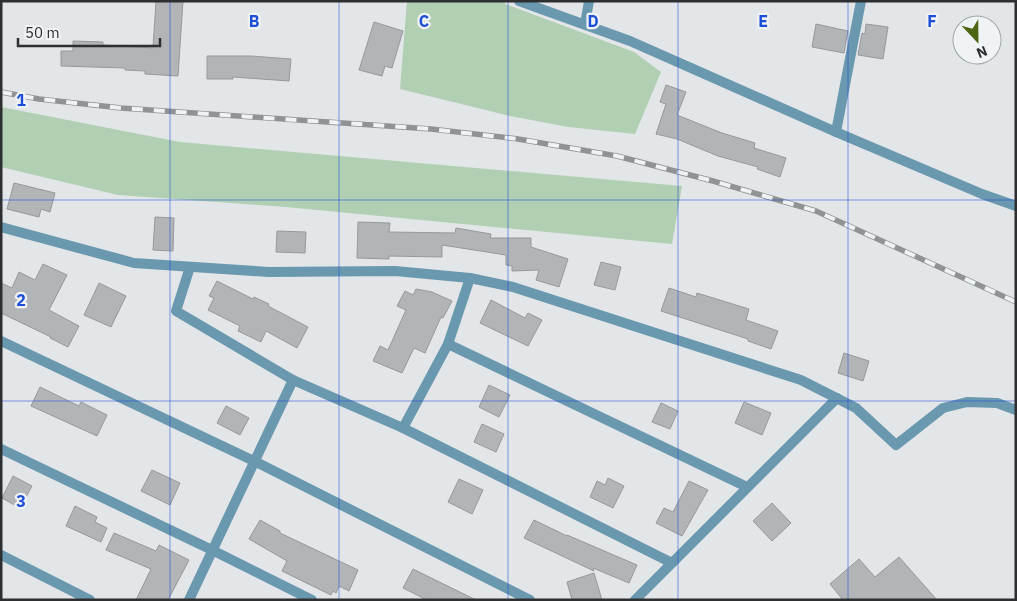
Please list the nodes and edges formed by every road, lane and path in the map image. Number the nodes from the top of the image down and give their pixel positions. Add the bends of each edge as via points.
1 (519, 1) edge
2 (589, 1) edge
3 (861, 1) edge
4 (585, 24) junction
5 (836, 132) junction
6 (1016, 206) edge
7 (1, 227) edge
8 (190, 267) junction
9 (470, 278) junction
10 (1, 341) edge
11 (448, 344) junction
12 (293, 380) junction
13 (837, 398) junction
14 (1016, 410) edge
15 (403, 428) junction
16 (1, 450) edge
17 (256, 462) junction
18 (747, 487) junction
19 (212, 550) junction
20 (1, 555) edge
21 (672, 563) junction
22 (90, 600) edge
23 (189, 600) edge
24 (312, 600) edge
25 (530, 600) edge
26 (635, 600) edge

1 - 4 street
2 - 4 street
3 - 5 street
4 - 5 street
5 - 6 street
7 - 8 street via 134,263
8 - 9 street via 269,272 395,271
8 - 12 street via 176,311
9 - 11 street
9 - 13 street via 513,287 801,380
10 - 17 street
11 - 15 street
11 - 18 street
12 - 15 street
12 - 17 street
13 - 14 street via 856,408 896,445 943,408 967,402 997,403
13 - 18 street
15 - 21 street
16 - 19 street
17 - 19 street
17 - 25 street
18 - 21 street
19 - 23 street
19 - 24 street
20 - 22 street
21 - 26 street

